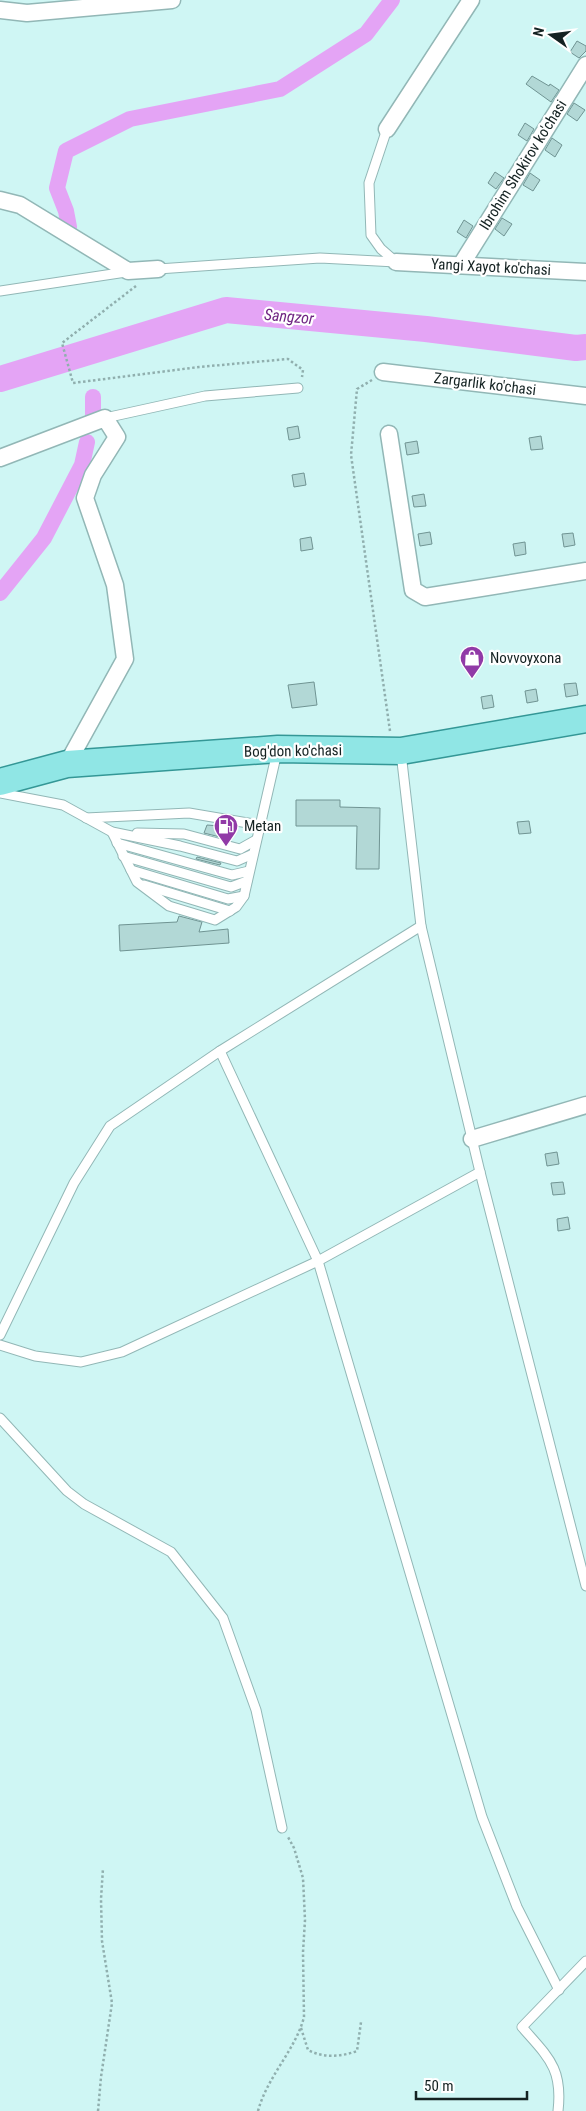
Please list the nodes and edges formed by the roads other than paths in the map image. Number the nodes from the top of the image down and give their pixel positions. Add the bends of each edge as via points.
1 (172, 0) edge
2 (470, 0) edge
3 (26, 6) edge
4 (0, 10) edge
5 (586, 65) edge
6 (386, 129) joint
7 (0, 200) edge
8 (396, 262) junction
9 (461, 265) junction
10 (158, 269) joint
11 (128, 271) junction
12 (586, 272) edge
13 (0, 291) edge
14 (383, 372) road end
15 (298, 388) road end
16 (586, 396) edge
17 (105, 418) junction
18 (389, 434) dead end
19 (0, 458) edge
20 (586, 571) edge
21 (586, 719) edge
22 (278, 749) junction
23 (397, 750) junction
24 (67, 764) junction
25 (0, 782) edge
26 (0, 793) edge
27 (86, 818) junction
28 (260, 825) junction
29 (112, 832) junction
30 (256, 840) junction
31 (117, 843) junction
32 (253, 854) junction
33 (123, 856) junction
34 (131, 870) junction
35 (249, 871) junction
36 (247, 881) junction
37 (244, 896) junction
38 (421, 926) junction
39 (220, 1051) junction
40 (586, 1105) edge
41 (472, 1139) junction
42 (480, 1172) junction
43 (318, 1261) junction
44 (0, 1335) edge
45 (0, 1345) edge
46 (0, 1418) edge
47 (586, 1586) edge
48 (282, 1828) road end
49 (586, 1961) edge
50 (559, 1990) junction
51 (558, 2111) edge

1 - 3 street
2 - 6 street
3 - 4 street
5 - 9 street, Ibrohim Shokirov ko'chasi
6 - 8 lane via 369,183 371,234 381,249
7 - 11 street via 20,205
8 - 9 street, Yangi Xayot ko'chasi
8 - 10 lane via 320,258
9 - 12 street, Yangi Xayot ko'chasi
10 - 11 street
11 - 13 lane
14 - 16 street, Zargarlik ko'chasi
15 - 17 lane via 205,396
17 - 19 street
17 - 24 street via 117,437 93,475 85,498 115,586 125,659
18 - 20 street via 413,590 425,597
21 - 23 main road, Bog'don ko'chasi
22 - 23 main road, Bog'don ko'chasi
22 - 24 main road, Bog'don ko'chasi
22 - 28 lane
23 - 38 lane
24 - 25 main road, Bog'don ko'chasi
26 - 27 lane via 63,805
27 - 28 lane via 189,813
27 - 29 lane
28 - 30 lane
29 - 30 lane via 184,834 240,849
29 - 31 lane
29 - 32 lane via 238,861
30 - 32 lane
31 - 33 lane
31 - 35 lane via 232,875
32 - 35 lane
33 - 34 lane
33 - 36 lane via 231,887
34 - 37 lane via 228,899
34 - 37 lane via 136,882 168,906 215,920 230,911
35 - 36 lane
36 - 37 lane
38 - 39 lane
38 - 41 lane
39 - 43 lane
39 - 44 lane via 110,1126 74,1183
40 - 41 street
41 - 42 lane
42 - 43 lane
42 - 47 lane
43 - 45 lane via 122,1352 81,1362 35,1356
43 - 50 lane via 482,1818 517,1907
46 - 48 lane via 66,1490 84,1504 171,1552 223,1618 256,1710
49 - 50 lane
50 - 51 lane via 522,2027 554,2065 560,2094

